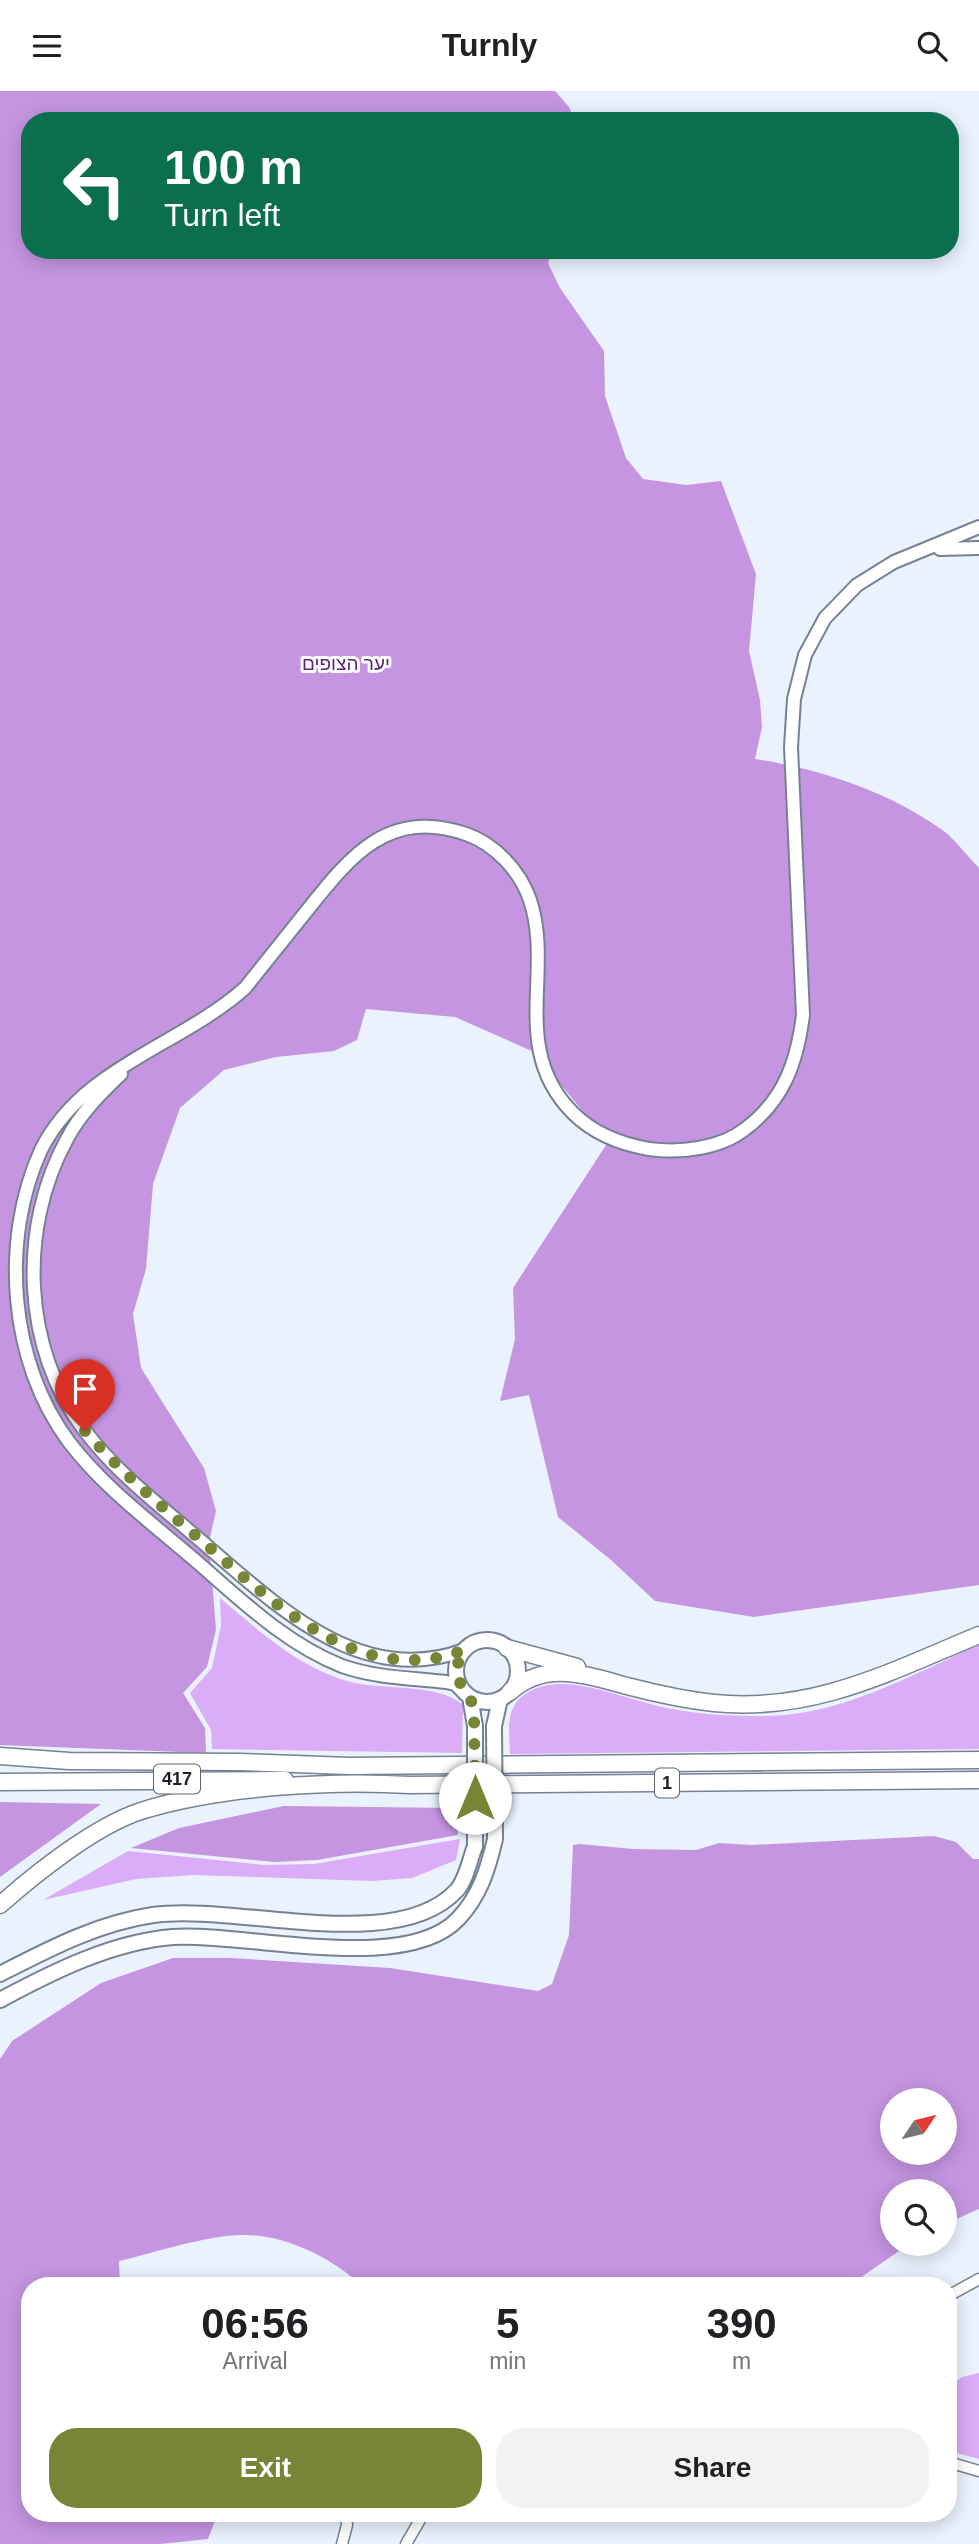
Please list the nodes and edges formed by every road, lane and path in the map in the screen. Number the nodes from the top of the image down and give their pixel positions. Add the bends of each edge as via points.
1 (979, 527) edge
2 (979, 548) edge
3 (915, 554) junction
4 (152, 1051) junction
5 (979, 1628) edge
6 (979, 1635) edge
7 (507, 1648) junction
8 (464, 1650) junction
9 (932, 1654) junction
10 (628, 1687) junction
11 (467, 1695) junction
12 (505, 1695) junction
13 (0, 1759) edge
14 (979, 1760) edge
15 (979, 1780) edge
16 (0, 1782) edge
17 (355, 1782) junction
18 (0, 1905) edge
19 (0, 1974) edge
20 (0, 2000) edge
21 (979, 2279) edge
22 (957, 2292) edge
23 (957, 2465) edge
24 (979, 2472) edge
25 (347, 2522) edge
26 (419, 2522) edge
27 (342, 2544) edge
28 (406, 2544) edge

1 - 3 street
2 - 3 street
3 - 4 street via 875,573 838,603 805,655 791,719 803,1015 791,1072 782,1090 740,1133 701,1148 655,1150 613,1140 571,1111 551,1083 540,1052 534,926 525,889 508,863 484,842 440,827 390,832 353,856 246,988
4 - 8 street via 105,1089 67,1138 37,1224 33,1276 38,1327 64,1398 85,1431 135,1485 276,1605 316,1631 349,1648 393,1658 438,1660
4 - 11 street via 108,1075 69,1109 40,1151 24,1197 15,1251 19,1330 47,1407 70,1443 122,1498 265,1621 342,1665 391,1677 456,1683
5 - 9 main road
6 - 9 main road
7 - 8 main road via 480,1641
7 - 10 main road
7 - 12 main road via 517,1664 517,1674
8 - 11 main road via 456,1677
9 - 10 main road via 846,1690 766,1704 714,1703
10 - 12 main road via 593,1676 548,1672 523,1680
11 - 12 main road via 485,1702
11 - 19 main road, bridge via 475,1726 475,1846 459,1889 437,1907 408,1920 374,1924 154,1914 95,1928
12 - 20 main road, bridge via 494,1726 495,1839 481,1888 456,1921 431,1936 399,1946 360,1948 177,1937 141,1941 38,1979
13 - 14 main road, 1 via 349,1766
15 - 17 main road, 1
16 - 17 main road, 417
17 - 18 main road, 1 via 193,1798 139,1812 57,1858
21 - 22 street
23 - 24 street
25 - 27 street
26 - 28 street

